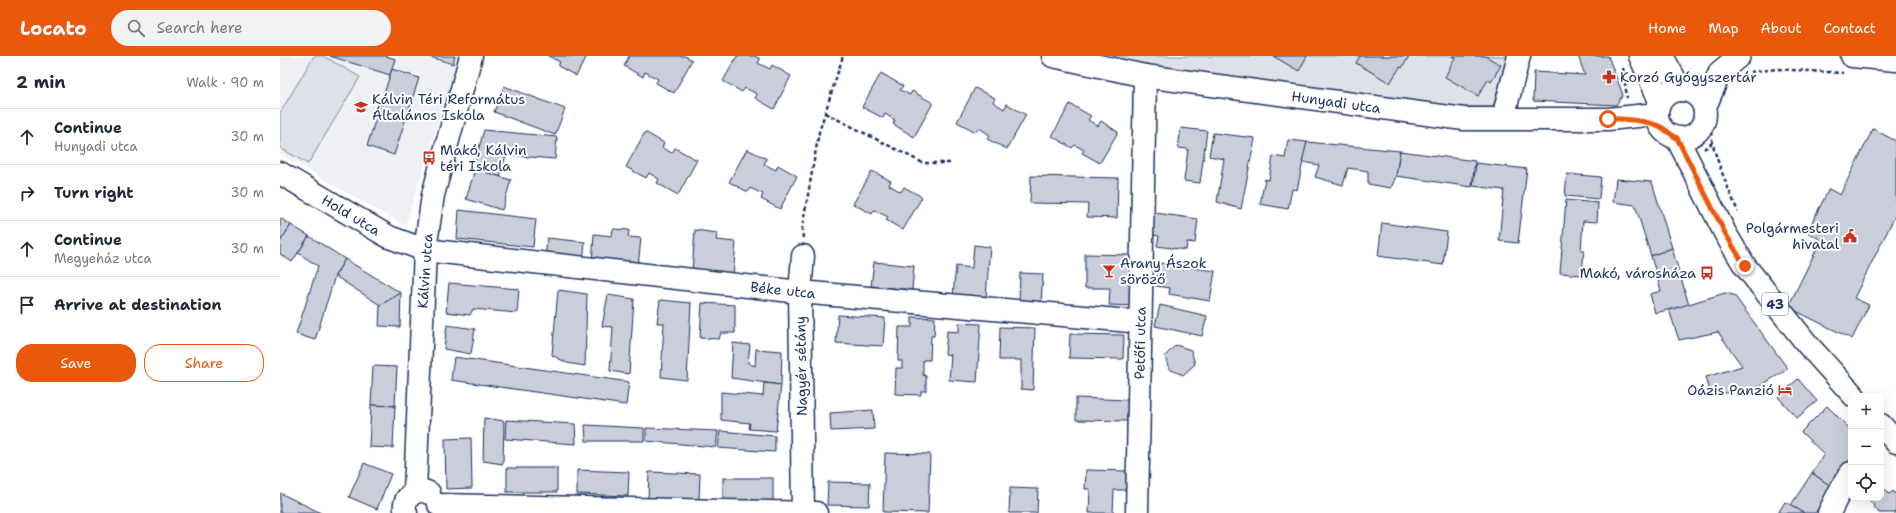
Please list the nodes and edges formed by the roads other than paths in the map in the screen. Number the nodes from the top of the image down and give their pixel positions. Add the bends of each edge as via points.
1 (471, 56) edge
2 (1056, 56) edge
3 (1519, 56) edge
4 (1640, 56) edge
5 (1662, 56) edge
6 (1896, 60) edge
7 (1739, 62) edge
8 (1850, 65) edge
9 (1145, 76) junction
10 (1696, 104) junction
11 (1503, 118) junction
12 (1664, 120) junction
13 (280, 173) edge
14 (1709, 202) junction
15 (425, 250) junction
16 (803, 256) road end
17 (800, 292) junction
18 (1141, 322) junction
19 (1851, 393) edge
20 (1848, 478) edge
21 (415, 491) junction
22 (438, 509) edge
23 (668, 511) edge
24 (406, 513) edge
25 (807, 513) edge
26 (1137, 513) edge
27 (1829, 513) edge

1 - 15 street, Kálvin utca via 433,195
2 - 9 street, Hunyadi utca
3 - 11 street
4 - 12 street, 43
5 - 10 street
6 - 8 street
7 - 10 street via 1720,72
9 - 11 street, Hunyadi utca via 1464,119
9 - 18 street, Petőfi utca
10 - 12 street via 1669,93
10 - 12 street via 1697,132 1687,137
10 - 14 street, 43
11 - 12 street, Hunyadi utca
12 - 14 street, 43
13 - 15 street, Hold utca via 388,237
14 - 19 street, 43 via 1745,266 1808,345
15 - 17 street, Béke utca
15 - 21 street, Kálvin utca
16 - 17 street, Nagyér sétány
17 - 18 street, Béke utca
17 - 25 street, Nagyér sétány
18 - 26 street, Petőfi utca
20 - 27 street
21 - 22 street via 425,491 434,496
21 - 24 street via 407,498 404,509
22 - 23 street
23 - 25 street

